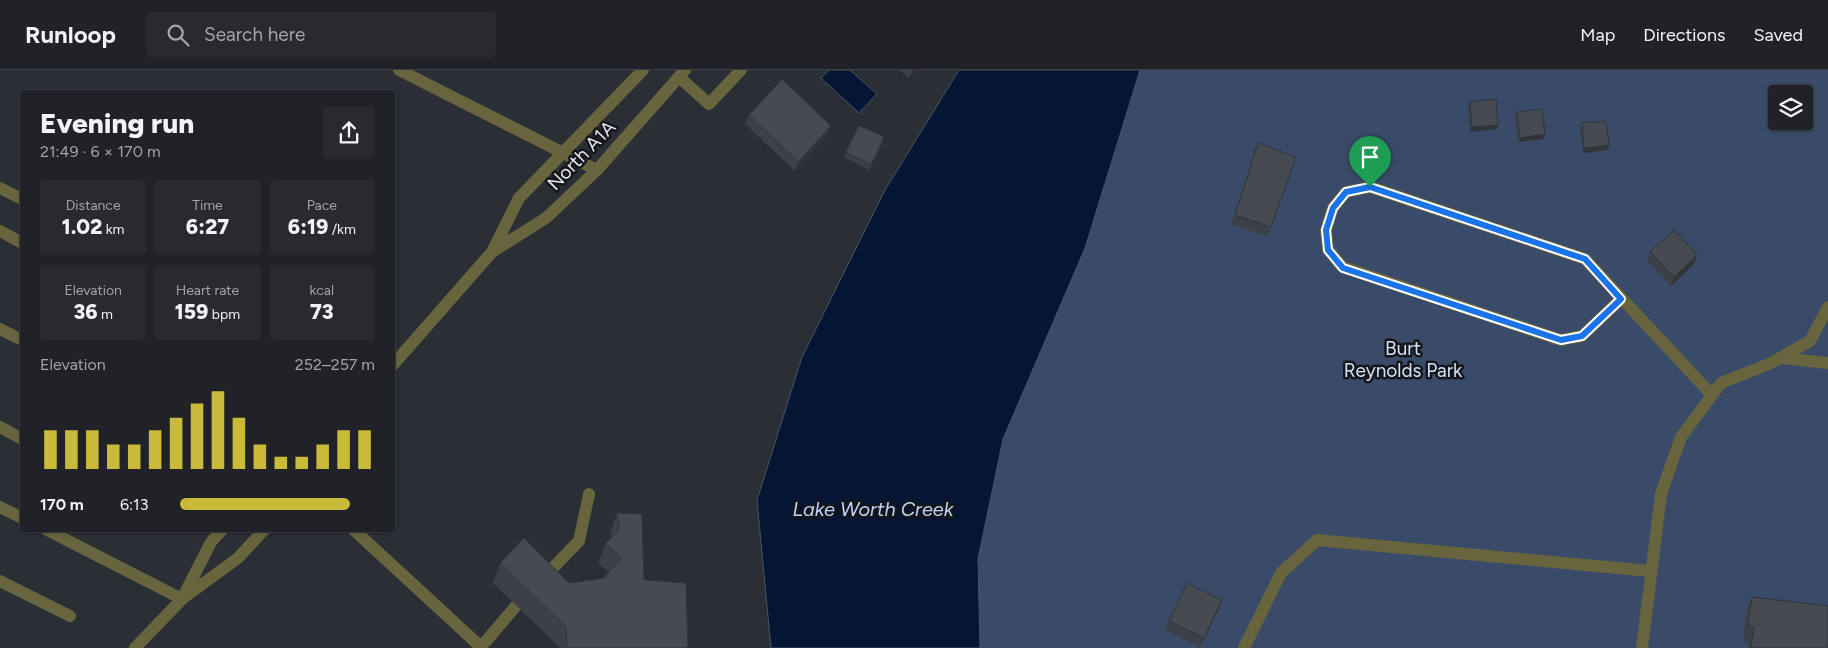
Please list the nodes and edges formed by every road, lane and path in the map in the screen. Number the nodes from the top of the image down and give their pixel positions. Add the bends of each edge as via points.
1 (399, 70) edge
2 (642, 70) edge
3 (741, 70) edge
4 (682, 74) edge
5 (561, 152) junction
6 (597, 170) junction
7 (0, 188) edge
8 (20, 198) edge
9 (0, 231) edge
10 (20, 241) edge
11 (492, 252) junction
12 (1621, 299) junction
13 (1828, 308) edge
14 (0, 329) edge
15 (20, 339) edge
16 (1781, 358) junction
17 (395, 363) edge
18 (1828, 363) edge
19 (1712, 395) junction
20 (0, 427) edge
21 (20, 438) edge
22 (589, 494) dead end
23 (0, 506) edge
24 (20, 517) edge
25 (51, 532) edge
26 (220, 532) edge
27 (262, 532) edge
28 (356, 532) edge
29 (1650, 571) junction
30 (0, 580) edge
31 (540, 581) edge
32 (182, 599) junction
33 (516, 606) edge
34 (70, 616) dead end
35 (135, 648) edge
36 (481, 648) edge
37 (1244, 648) edge
38 (1642, 648) edge

1 - 5 street
2 - 5 street, North A1A
3 - 4 street via 709,104
4 - 6 street, North A1A
5 - 6 street
5 - 11 street, North A1A via 518,198
6 - 11 street, North A1A via 546,218
7 - 8 street
9 - 10 street
11 - 17 street, North A1A
12 - 12 street via 1585,259 1370,187 1346,192 1333,208 1326,230 1328,250 1343,268 1561,340 1582,336
12 - 19 street
13 - 16 street via 1810,341
14 - 15 street
16 - 18 street
16 - 19 street via 1721,383
19 - 29 street via 1681,437 1661,494
20 - 21 street
22 - 31 street via 579,541
23 - 24 street
25 - 32 street
26 - 32 street via 211,542
27 - 32 street via 238,558
28 - 36 street
29 - 37 street via 1317,540 1281,572
29 - 38 street
30 - 34 street
32 - 35 street
33 - 36 street

